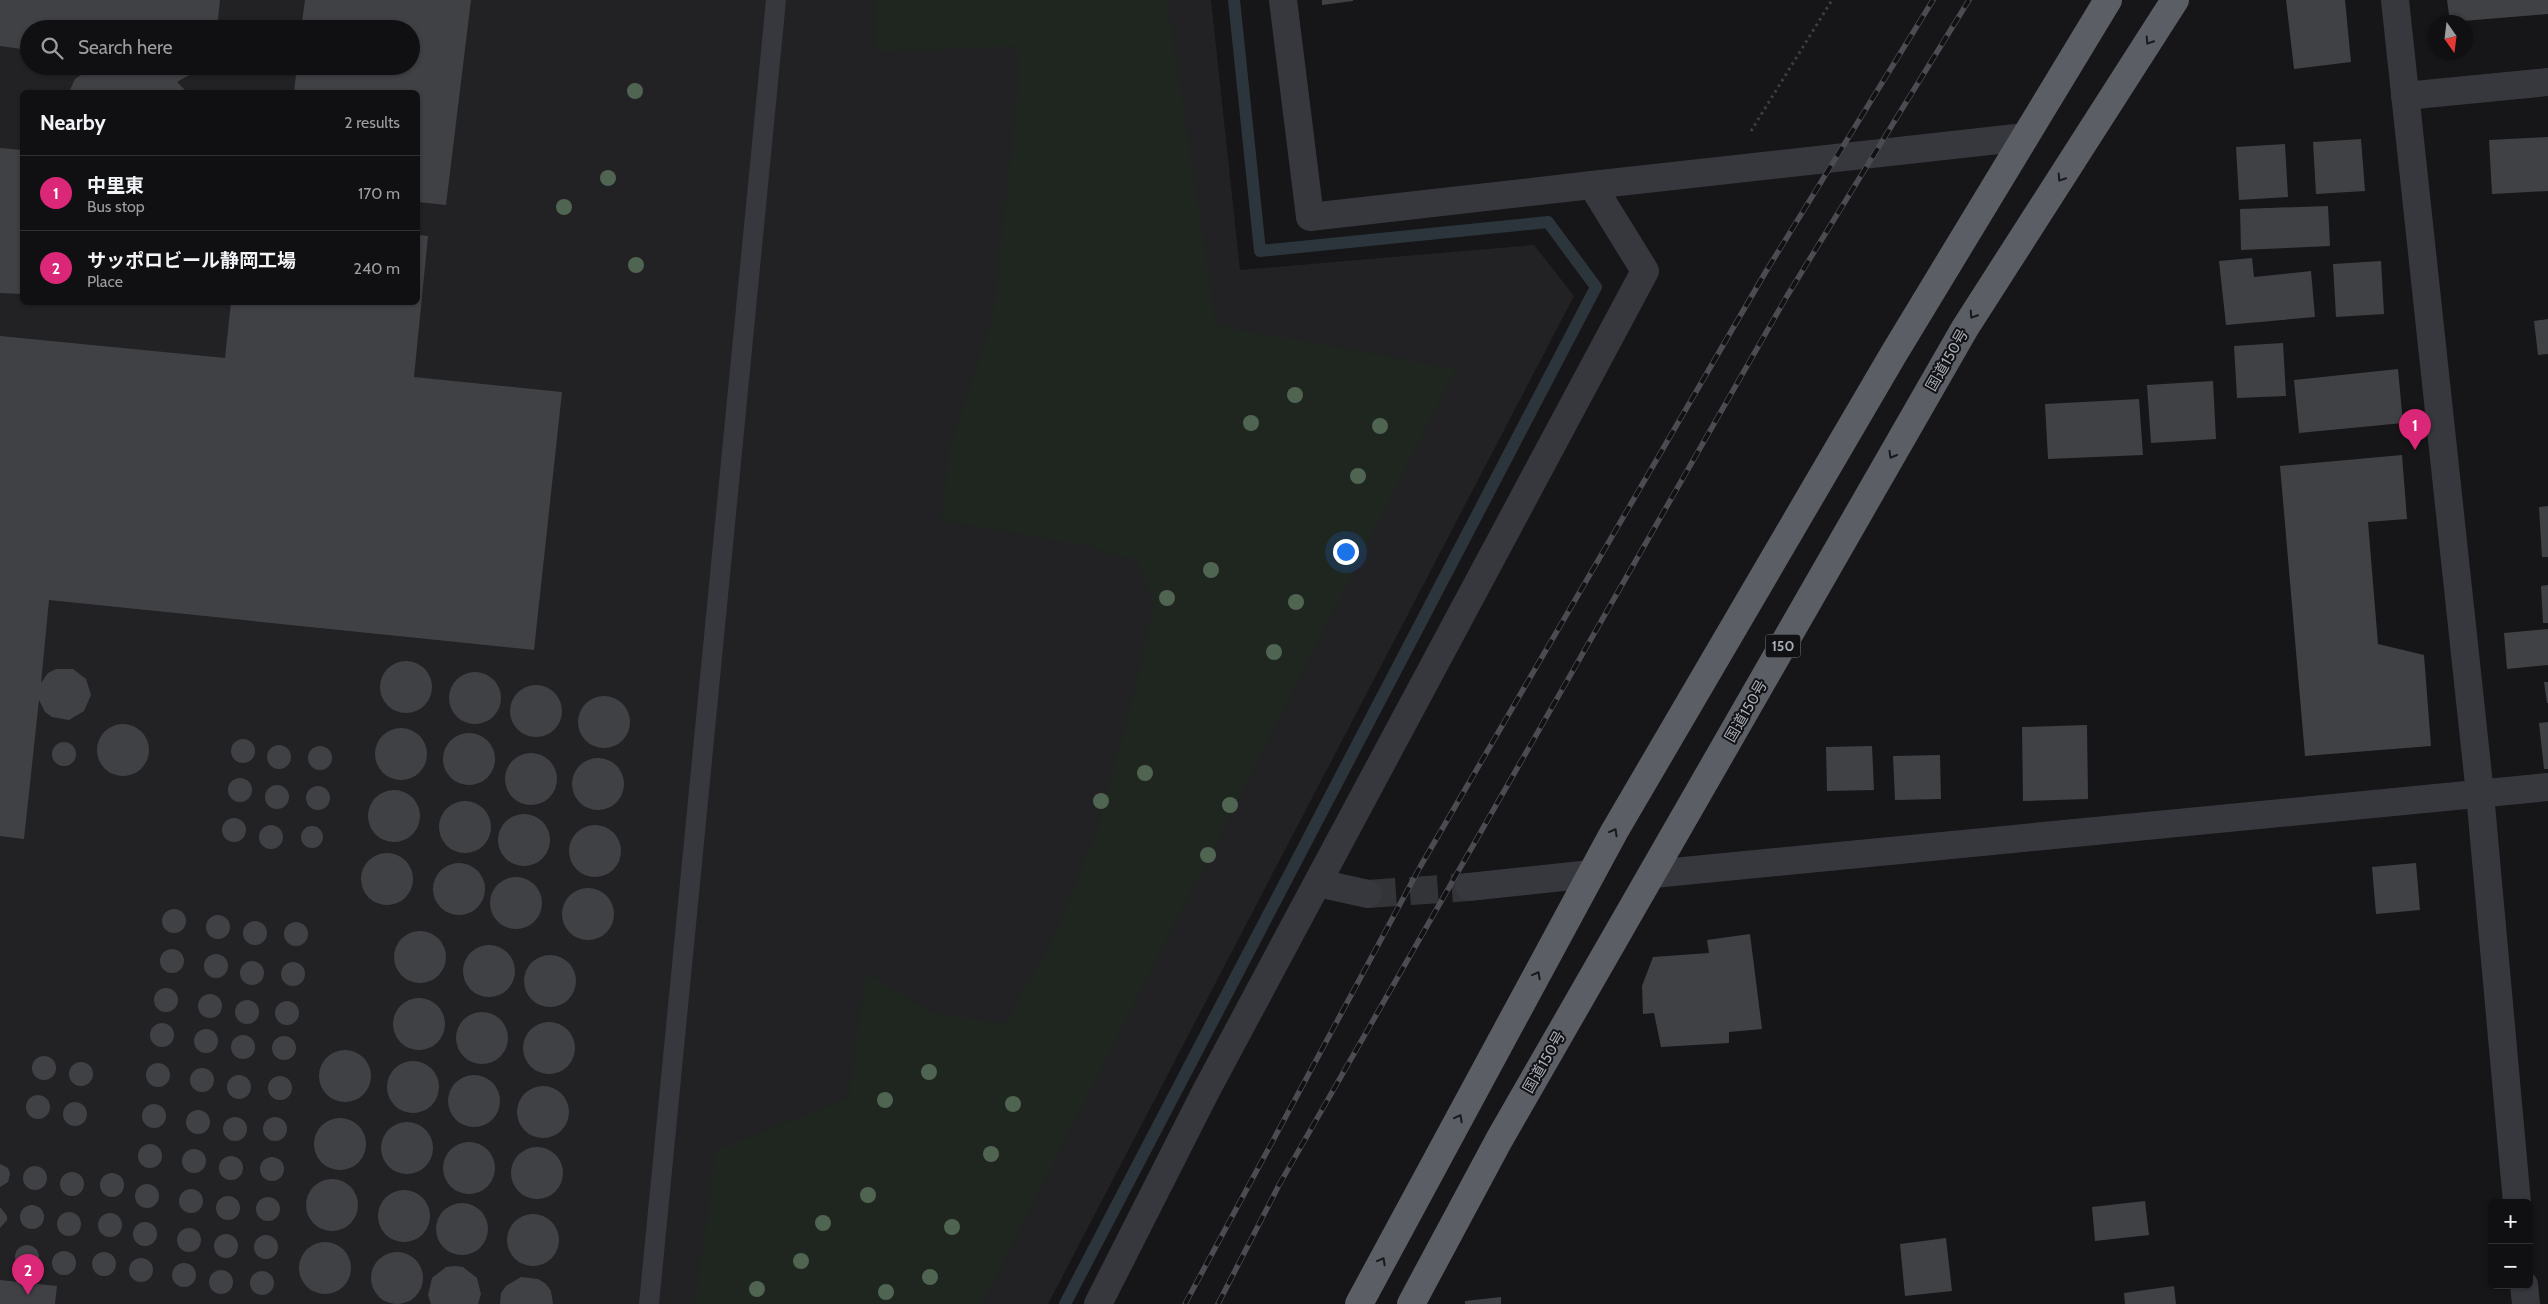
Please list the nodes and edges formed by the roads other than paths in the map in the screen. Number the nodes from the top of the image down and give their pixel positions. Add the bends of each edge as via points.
1 (776, 0) edge
2 (1283, 0) edge
3 (2108, 0) edge
4 (2175, 0) edge
5 (2395, 0) edge
6 (2548, 82) edge
7 (2405, 96) junction
8 (2026, 137) junction
9 (1592, 185) junction
10 (2548, 787) edge
11 (2480, 794) junction
12 (1591, 874) junction
13 (1653, 874) junction
14 (1318, 883) junction
15 (1469, 886) tunnel mouth
16 (1368, 894) tunnel mouth
17 (2517, 1199) edge
18 (2524, 1289) edge
19 (649, 1304) edge
20 (1098, 1304) edge
21 (1359, 1304) edge
22 (1411, 1304) edge
23 (2526, 1304) edge

1 - 19 lane
2 - 9 street via 1310,217
3 - 8 highway
4 -> 13 highway, 国道150号 / 150 via 1965,328
5 - 7 street
6 - 7 street
7 - 11 street
8 - 9 street
12 -> 8 highway via 1893,355
9 - 14 street via 1645,271
10 - 11 street
11 - 13 street
11 - 17 street
12 - 15 street
21 -> 12 highway
13 - 22 highway, 国道150号 / 150 via 1499,1140
14 - 16 street
14 - 20 street via 1206,1091
18 - 23 street

